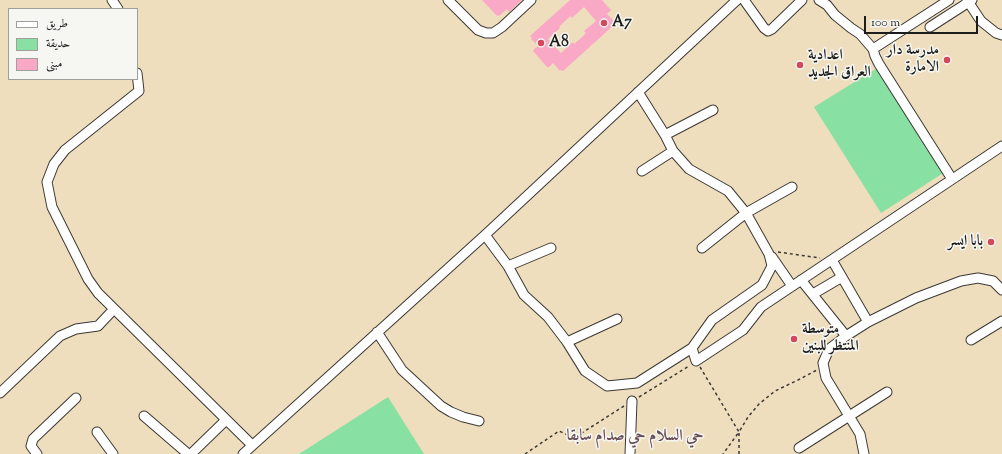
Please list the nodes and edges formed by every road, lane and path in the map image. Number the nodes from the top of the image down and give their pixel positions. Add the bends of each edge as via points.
1 (448, 0) edge
2 (531, 0) edge
3 (737, 0) edge
4 (744, 0) edge
5 (802, 0) edge
6 (819, 0) edge
7 (950, 0) edge
8 (969, 1) edge
9 (930, 27) dead end
10 (1002, 35) edge
11 (873, 49) junction
12 (138, 80) edge
13 (638, 92) junction
14 (713, 110) dead end
15 (664, 134) junction
16 (1002, 146) edge
17 (673, 151) junction
18 (642, 170) dead end
19 (952, 179) junction
20 (792, 188) dead end
21 (746, 213) junction
22 (485, 235) junction
23 (551, 248) dead end
24 (702, 248) dead end
25 (767, 251) junction
26 (832, 260) junction
27 (508, 266) junction
28 (842, 277) junction
29 (801, 280) junction
30 (792, 286) junction
31 (1002, 290) edge
32 (813, 294) junction
33 (114, 309) junction
34 (617, 319) dead end
35 (1002, 320) edge
36 (868, 322) junction
37 (378, 332) junction
38 (846, 336) junction
39 (971, 340) dead end
40 (567, 342) junction
41 (692, 348) junction
42 (696, 361) junction
43 (823, 363) junction
44 (887, 392) dead end
45 (0, 393) edge
46 (76, 398) dead end
47 (632, 401) junction
48 (144, 416) dead end
49 (850, 416) junction
50 (226, 420) junction
51 (479, 421) dead end
52 (97, 432) dead end
53 (740, 432) junction
54 (252, 445) junction
55 (799, 448) dead end
56 (37, 454) edge
57 (113, 454) edge
58 (189, 454) edge
59 (243, 454) edge
60 (525, 454) edge
61 (630, 454) edge
62 (723, 454) edge
63 (739, 454) edge
64 (864, 454) edge

1 - 2 street via 478,30 493,33
3 - 13 street
4 - 5 street via 768,31
6 - 11 street via 860,34
7 - 11 street
8 - 9 street
8 - 10 street via 981,21
11 - 19 street via 879,64
12 - 33 street via 139,91 65,150 54,164 48,182 52,207 88,279
13 - 15 street
13 - 22 street
14 - 15 street
15 - 17 street
16 - 19 street
17 - 18 street
17 - 21 street via 689,169 728,191
19 - 26 street
20 - 21 street
21 - 24 street
21 - 25 street
22 - 27 street
22 - 37 street
23 - 27 street
25 - 26 path
25 - 30 street
25 - 41 street via 772,266 762,285 712,320
26 - 28 street
26 - 29 street
27 - 40 street via 524,294 548,317
28 - 32 street
28 - 36 street
29 - 30 street
29 - 32 street
30 - 42 street via 761,307 743,330
31 - 36 street via 993,281 978,278 961,281 916,298
32 - 38 street
33 - 45 street via 98,326 76,329 60,336
33 - 50 street
34 - 40 street
35 - 39 street
36 - 38 street
37 - 51 street via 402,370 441,406 462,417
37 - 54 street
38 - 43 street via 829,349
40 - 41 street via 585,371 607,386 637,383
41 - 42 street
42 - 47 path
42 - 53 path
43 - 49 street via 826,378
43 - 53 path via 816,371 774,391 748,417
44 - 49 street
46 - 56 street via 33,439 31,446
47 - 60 path via 574,438 559,431
47 - 61 street
48 - 58 street
49 - 55 street
49 - 64 street via 860,434
50 - 54 street
50 - 58 street
52 - 57 street
53 - 62 path
53 - 63 path
54 - 59 street

